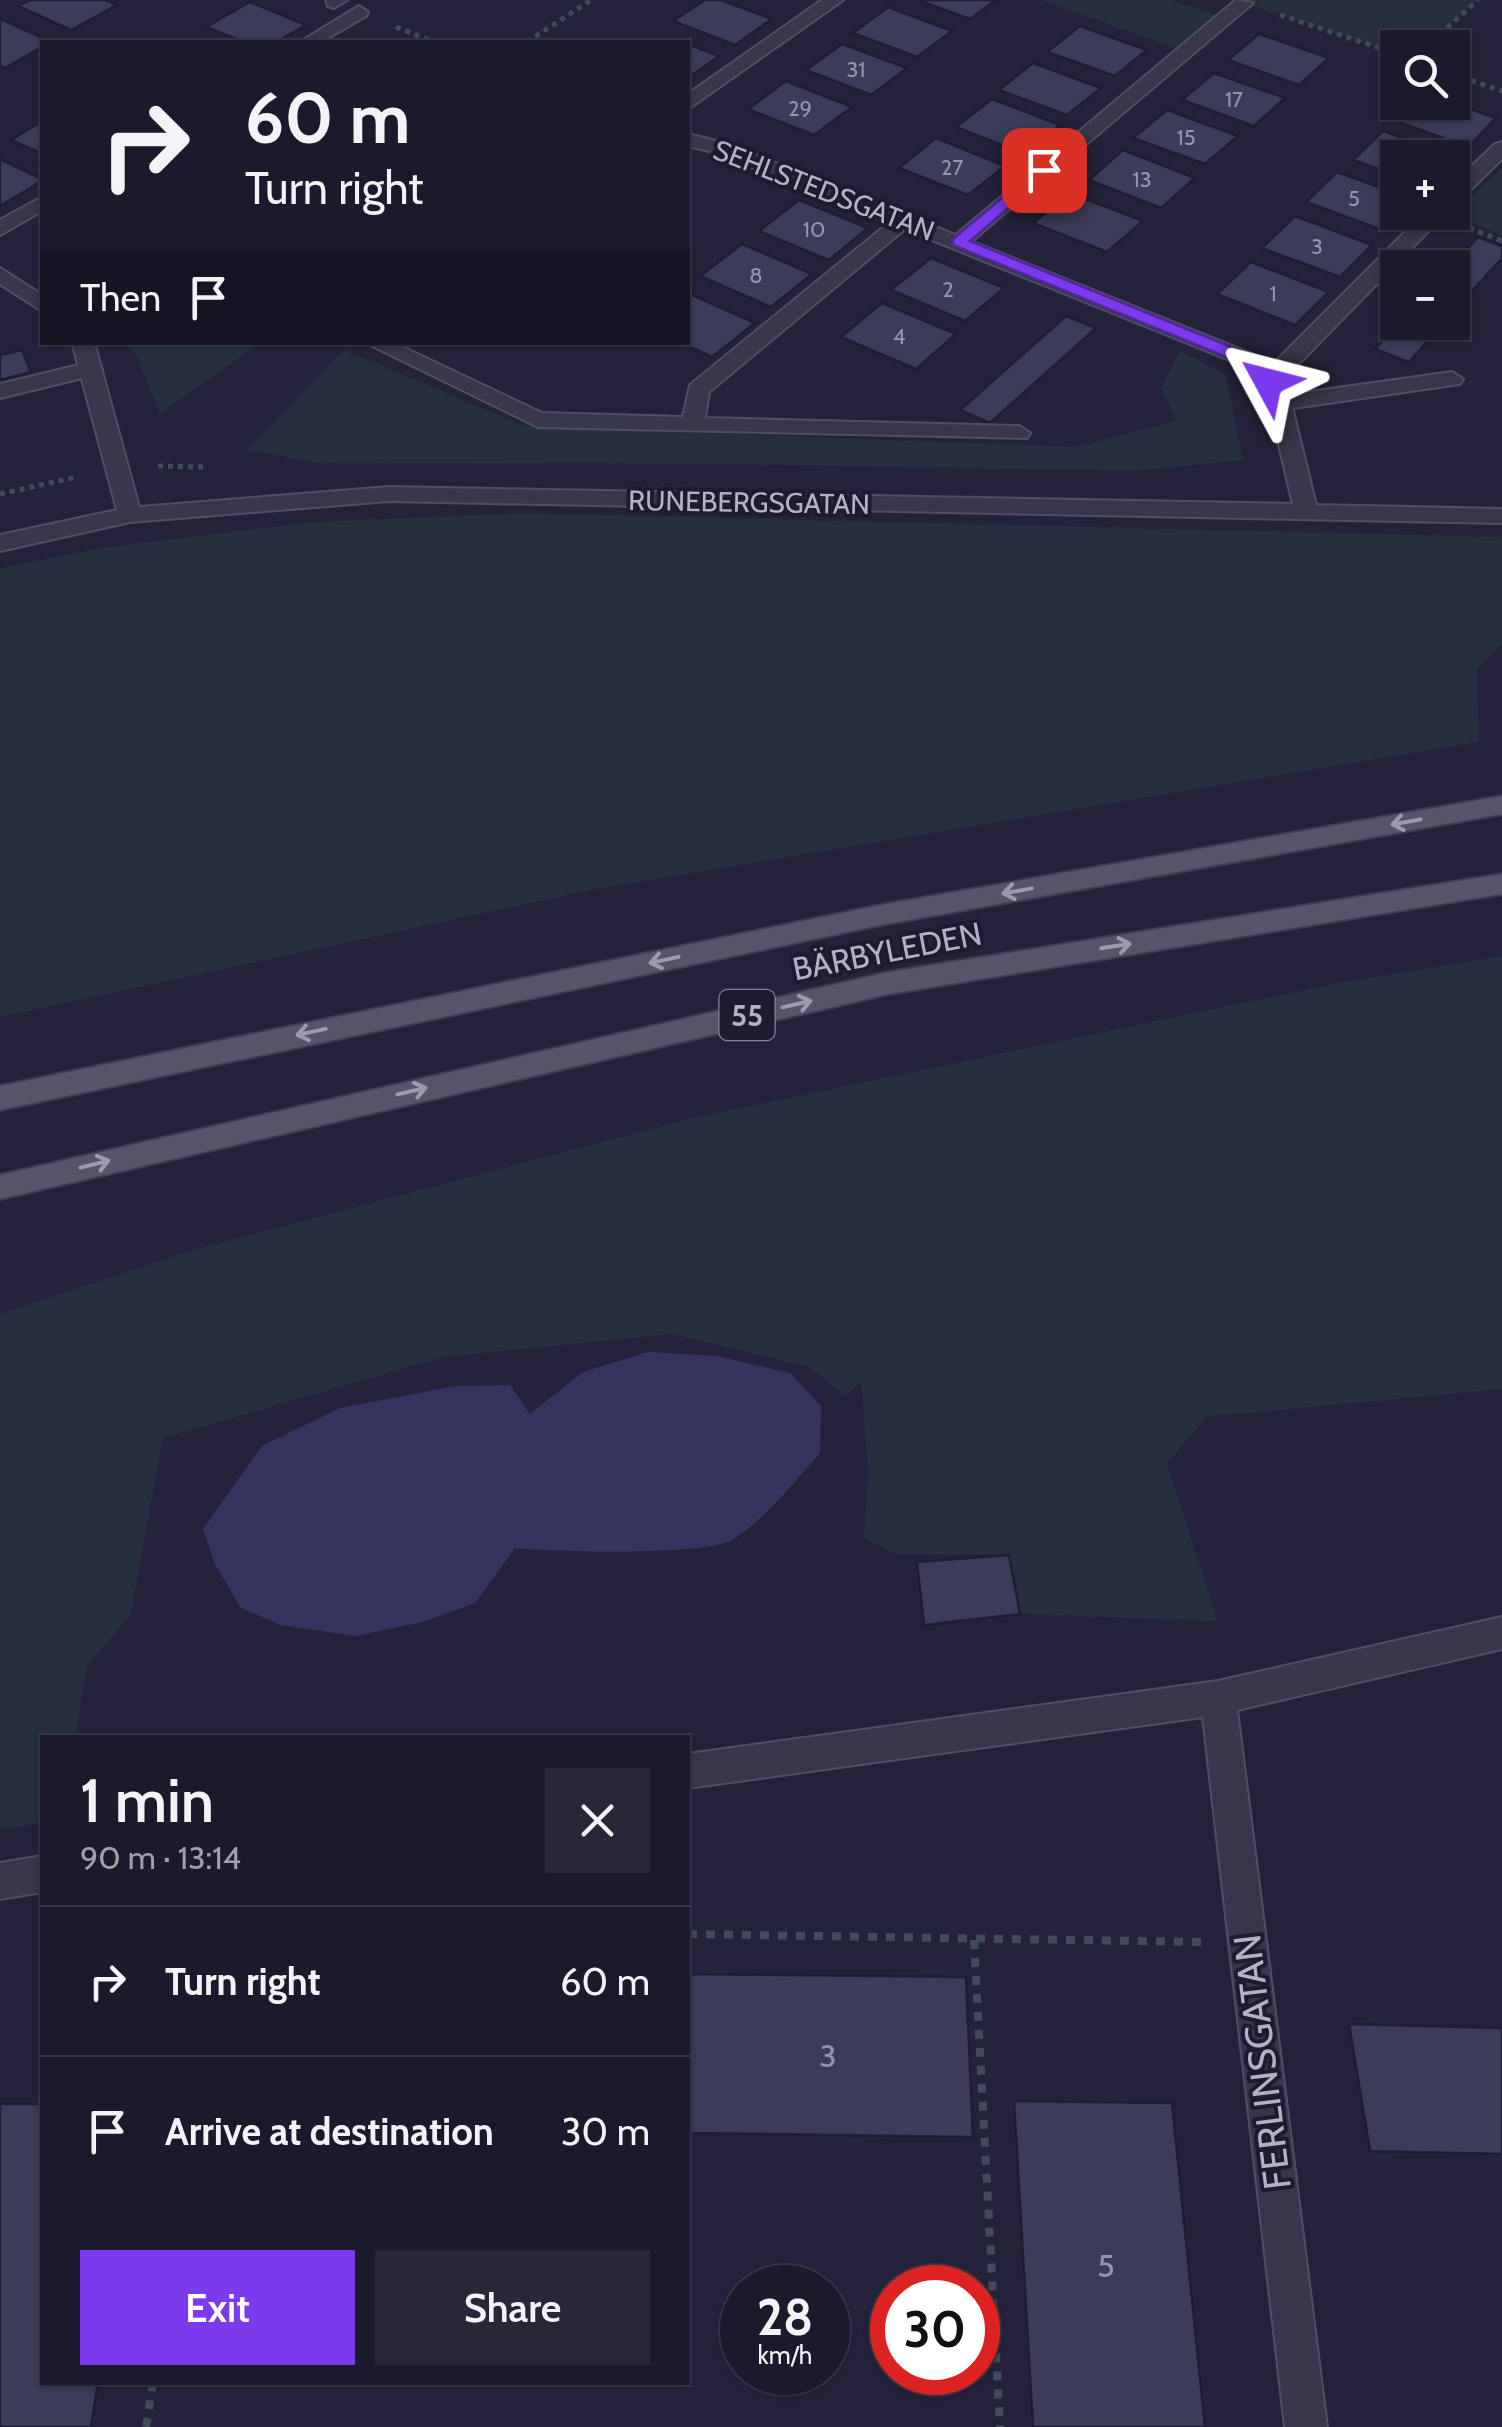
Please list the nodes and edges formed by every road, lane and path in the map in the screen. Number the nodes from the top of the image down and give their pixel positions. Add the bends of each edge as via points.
1 (591, 0) edge
2 (834, 0) edge
3 (1478, 0) edge
4 (1244, 3) joint
5 (359, 12) dead end
6 (1445, 30) edge
7 (312, 40) edge
8 (530, 40) edge
9 (1380, 48) edge
10 (1470, 80) edge
11 (1502, 91) edge
12 (690, 102) edge
13 (690, 140) edge
14 (1502, 148) edge
15 (1470, 180) edge
16 (40, 204) edge
17 (904, 220) junction
18 (0, 229) edge
19 (1420, 230) edge
20 (959, 242) junction
21 (0, 274) edge
22 (40, 304) edge
23 (84, 345) edge
24 (380, 345) edge
25 (91, 370) junction
26 (1452, 379) dead end
27 (1268, 382) junction
28 (0, 392) edge
29 (1280, 403) junction
30 (693, 424) junction
31 (1019, 433) dead end
32 (119, 468) junction
33 (0, 494) edge
34 (130, 514) junction
35 (1307, 514) junction
36 (1502, 516) edge
37 (0, 544) edge
38 (1502, 805) edge
39 (1502, 884) edge
40 (0, 1098) edge
41 (0, 1187) edge
42 (1502, 1633) edge
43 (1218, 1698) junction
44 (690, 1771) edge
45 (40, 1874) edge
46 (0, 1881) edge
47 (690, 1934) edge
48 (974, 1940) junction
49 (1248, 1942) junction
50 (152, 2385) edge
51 (146, 2427) edge
52 (1000, 2427) edge
53 (1306, 2427) edge

1 - 8 path
2 - 12 street
3 - 6 path
4 - 9 path
4 - 20 street
5 - 7 street
10 - 11 path
13 - 17 street, SEHLSTEDSGATAN
14 - 15 street
16 - 18 street
17 - 20 street, SEHLSTEDSGATAN
17 - 30 street via 698,390
19 - 27 street
20 - 27 street, SEHLSTEDSGATAN via 1257,364
21 - 22 street
23 - 25 street
24 - 30 street via 538,420
25 - 28 street
25 - 32 street
26 - 29 street
27 - 29 street, SEHLSTEDSGATAN
29 - 35 street, SEHLSTEDSGATAN
30 - 31 street
32 - 33 path
32 - 34 street
34 - 35 street, RUNEBERGSGATAN via 389,494
34 - 37 street, RUNEBERGSGATAN
35 - 36 street, RUNEBERGSGATAN
38 -> 40 main road, BÄRBYLEDEN / 55 via 881,915
41 -> 39 main road, BÄRBYLEDEN / 55 via 889,983
42 - 43 street
43 - 44 street
43 - 49 street, FERLINSGATAN
45 - 46 street
47 - 48 path
48 - 49 path
48 - 52 path
49 - 53 street, FERLINSGATAN
50 - 51 path

